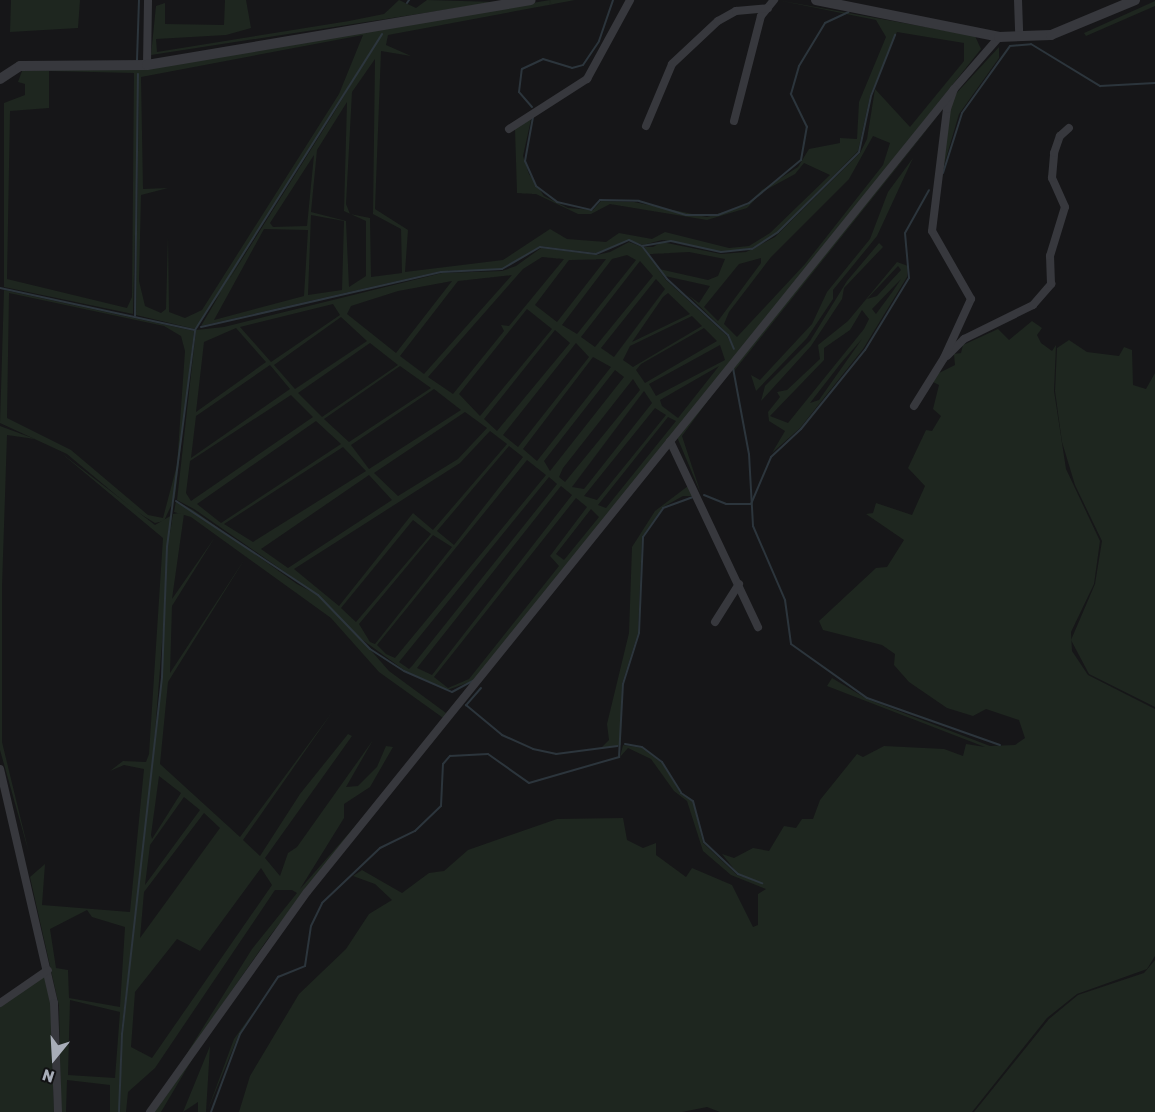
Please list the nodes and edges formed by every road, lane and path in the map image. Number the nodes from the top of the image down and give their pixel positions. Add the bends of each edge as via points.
1 (148, 0) edge
2 (531, 0) edge
3 (630, 0) edge
4 (816, 0) edge
5 (1018, 0) edge
6 (1136, 0) edge
7 (771, 4) edge
8 (1019, 36) junction
9 (999, 37) junction
10 (147, 65) junction
11 (0, 79) edge
12 (0, 88) edge
13 (954, 89) junction
14 (734, 121) dead end
15 (646, 126) dead end
16 (1069, 128) dead end
17 (509, 129) dead end
18 (944, 358) junction
19 (914, 406) dead end
20 (670, 441) junction
21 (739, 585) junction
22 (715, 622) dead end
23 (758, 627) dead end
24 (0, 770) edge
25 (48, 970) junction
26 (0, 1003) edge
27 (58, 1112) edge
28 (150, 1112) edge

1 - 10 street
2 - 10 street
3 - 17 street via 587,79
4 - 9 street
5 - 8 street
6 - 8 street via 1071,29
7 - 14 street via 740,84
7 - 15 street via 736,11 718,21 672,64
8 - 9 street
9 - 13 street
10 - 11 street via 20,66
11 - 12 street
13 - 18 street via 931,207 932,231 971,299
13 - 20 street
16 - 18 street via 1060,136 1054,153 1052,178 1065,207 1050,256 1051,284 1033,305 964,339
18 - 19 street
20 - 21 street
20 - 28 street via 307,892
21 - 22 street
21 - 23 street
24 - 25 street
25 - 26 street
25 - 27 street

